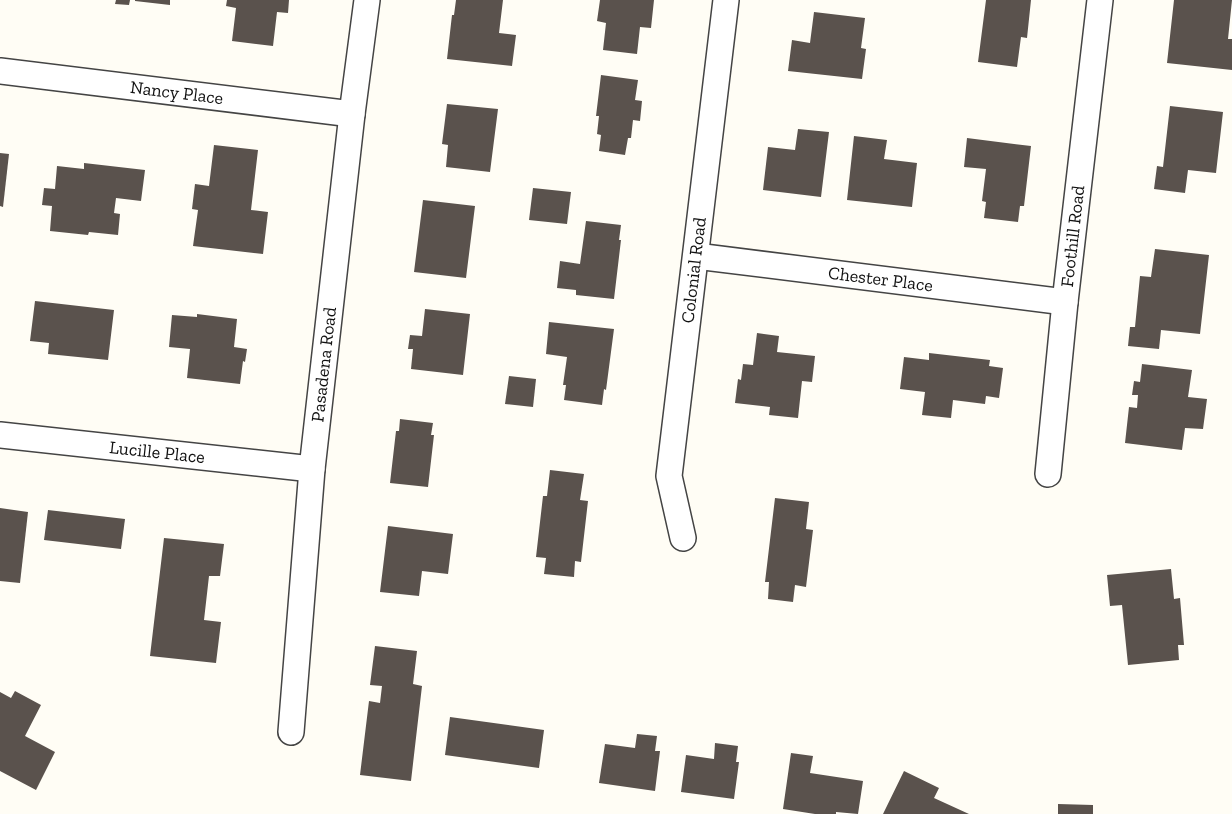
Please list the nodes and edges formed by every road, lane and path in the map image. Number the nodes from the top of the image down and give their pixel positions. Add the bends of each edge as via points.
1 (367, 0) edge
2 (726, 0) edge
3 (1100, 0) edge
4 (0, 71) edge
5 (352, 114) junction
6 (696, 256) junction
7 (1065, 302) junction
8 (0, 435) edge
9 (312, 469) junction
10 (1048, 474) dead end
11 (683, 538) dead end
12 (290, 732) dead end

1 - 5 street, Pasadena Road
2 - 6 street, Colonial Road
3 - 7 street, Foothill Road
4 - 5 street, Nancy Place
5 - 9 street, Pasadena Road
6 - 7 street, Chester Place
6 - 11 street, Colonial Road via 669,476
7 - 10 street, Foothill Road
8 - 9 street, Lucille Place
9 - 12 street, Pasadena Road

